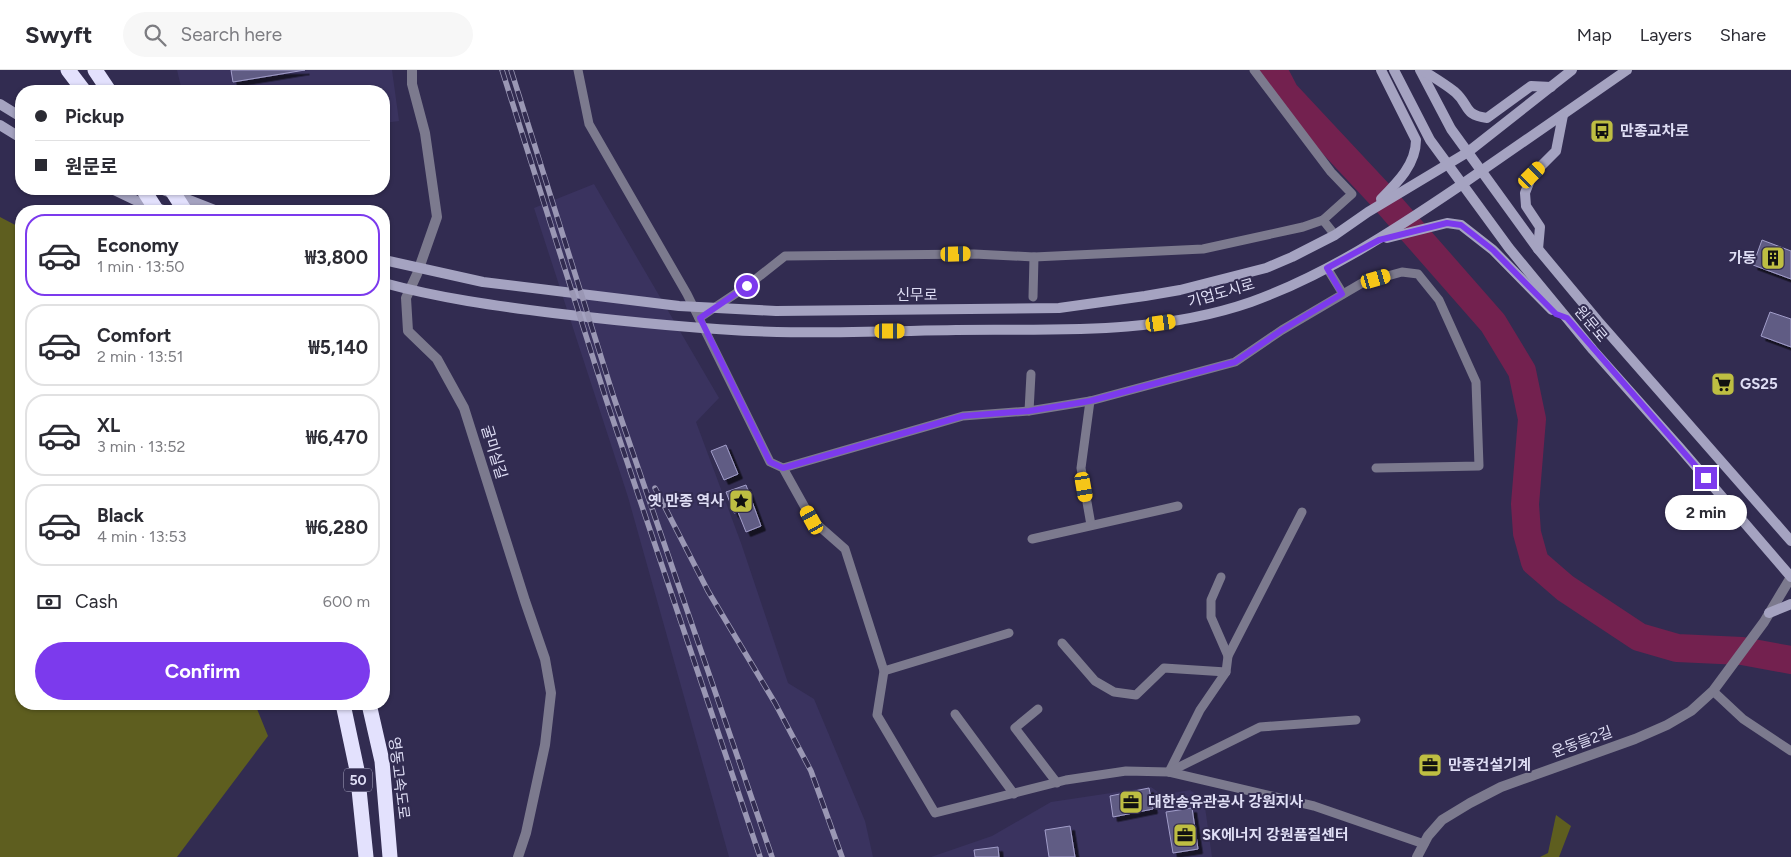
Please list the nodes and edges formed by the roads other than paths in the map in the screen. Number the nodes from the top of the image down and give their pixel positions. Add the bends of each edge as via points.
1 (68, 70) edge
2 (95, 70) edge
3 (412, 70) edge
4 (578, 70) edge
5 (1254, 70) edge
6 (1382, 70) edge
7 (1394, 70) edge
8 (1421, 70) edge
9 (1572, 70) edge
10 (1627, 70) edge
11 (79, 85) edge
12 (105, 85) edge
13 (1551, 88) junction
14 (0, 104) edge
15 (15, 113) edge
16 (1563, 115) junction
17 (0, 125) edge
18 (15, 134) edge
19 (1468, 152) junction
20 (1447, 165) junction
21 (1482, 172) junction
22 (1462, 185) junction
23 (124, 195) edge
24 (177, 195) edge
25 (149, 205) edge
26 (201, 205) edge
27 (1368, 212) junction
28 (1323, 220) junction
29 (1335, 235) junction
30 (1379, 240) junction
31 (1538, 248) junction
32 (1034, 256) junction
33 (390, 261) edge
34 (1327, 268) junction
35 (390, 284) edge
36 (1342, 294) junction
37 (1033, 298) dead end
38 (1059, 308) joint
39 (700, 318) junction
40 (1567, 318) junction
41 (1031, 374) dead end
42 (1090, 401) junction
43 (1029, 411) junction
44 (783, 468) junction
45 (1376, 468) dead end
46 (1178, 506) dead end
47 (1302, 512) dead end
48 (1091, 525) junction
49 (1032, 539) dead end
50 (1791, 541) edge
51 (1220, 577) dead end
52 (1791, 577) edge
53 (1791, 604) edge
54 (1766, 618) junction
55 (1009, 633) dead end
56 (1062, 644) dead end
57 (1228, 656) junction
58 (884, 671) junction
59 (1226, 672) junction
60 (1713, 690) junction
61 (1038, 709) dead end
62 (344, 710) edge
63 (370, 710) edge
64 (955, 714) dead end
65 (1356, 720) dead end
66 (1791, 751) edge
67 (1169, 772) junction
68 (1057, 783) junction
69 (1014, 794) junction
70 (1424, 844) junction
71 (366, 857) edge
72 (390, 857) edge
73 (518, 857) edge
74 (1417, 857) edge

1 - 11 highway
2 - 12 highway
3 - 73 street, 굴미실길 via 437,217 406,298 408,331 437,359 464,408 545,659 551,693 545,745
4 - 39 lane via 589,124
5 - 28 lane via 1331,172 1352,194
6 - 27 main road via 1416,140 1416,149 1402,178
7 - 20 main road, 원문로 via 1430,140
8 - 13 main road via 1456,93 1476,116 1487,118 1531,86
8 - 19 main road, 원문로 via 1451,129
9 - 13 main road
10 - 16 main road
13 - 19 main road
14 - 15 main road
16 - 21 main road
16 - 31 main road via 1556,151 1532,175 1525,193 1526,206 1540,227
17 - 18 main road
19 - 20 main road
19 - 21 main road, 원문로
20 - 22 main road, 원문로
20 - 27 main road
21 - 22 main road
21 - 31 main road, 원문로
22 - 30 main road
22 - 40 main road, 원문로 via 1508,248
23 - 25 main road
24 - 26 main road
27 - 29 main road, 기업도시로
28 - 29 lane
28 - 32 lane via 1203,249
29 - 38 main road, 기업도시로 via 1292,258 1238,276 1180,290
30 - 34 main road, 기업도시로
30 - 40 main road via 1447,223 1461,225 1493,250 1556,314
31 - 50 main road, 원문로
32 - 37 lane
32 - 39 lane via 785,256
33 - 38 main road, 신무로 via 483,282 679,306 776,310
34 - 35 main road, 기업도시로 via 1250,302 1215,312 1117,328 777,332 662,326 491,305
34 - 36 lane
36 - 42 lane via 1235,362
36 - 45 lane via 1362,283 1402,272 1418,274 1439,300 1476,382 1479,466
39 - 44 lane via 770,462
40 - 52 main road, 원문로
41 - 43 lane
42 - 43 lane
42 - 48 lane via 1081,468
43 - 44 lane via 963,416
44 - 58 lane via 812,520 844,549
46 - 48 lane
47 - 57 lane
48 - 49 lane
51 - 57 lane via 1211,600 1211,618
52 - 54 street
53 - 54 main road
54 - 60 street, 운동들2길
55 - 58 lane
56 - 59 lane via 1095,681 1114,692 1136,695 1164,668
57 - 59 lane
58 - 69 lane via 877,714 935,813
59 - 67 lane via 1200,710
60 - 66 lane via 1743,719
60 - 70 street, 운동들2길 via 1691,711 1667,725 1501,788 1470,803 1442,820
61 - 68 lane via 1015,728
62 - 71 highway, 50 via 357,770
63 - 72 highway, 영동고속도로 / 50 via 382,761
64 - 69 lane
65 - 67 lane via 1260,727
67 - 68 lane via 1126,771
67 - 70 lane via 1314,806
68 - 69 lane
70 - 74 street, 운동들2길

